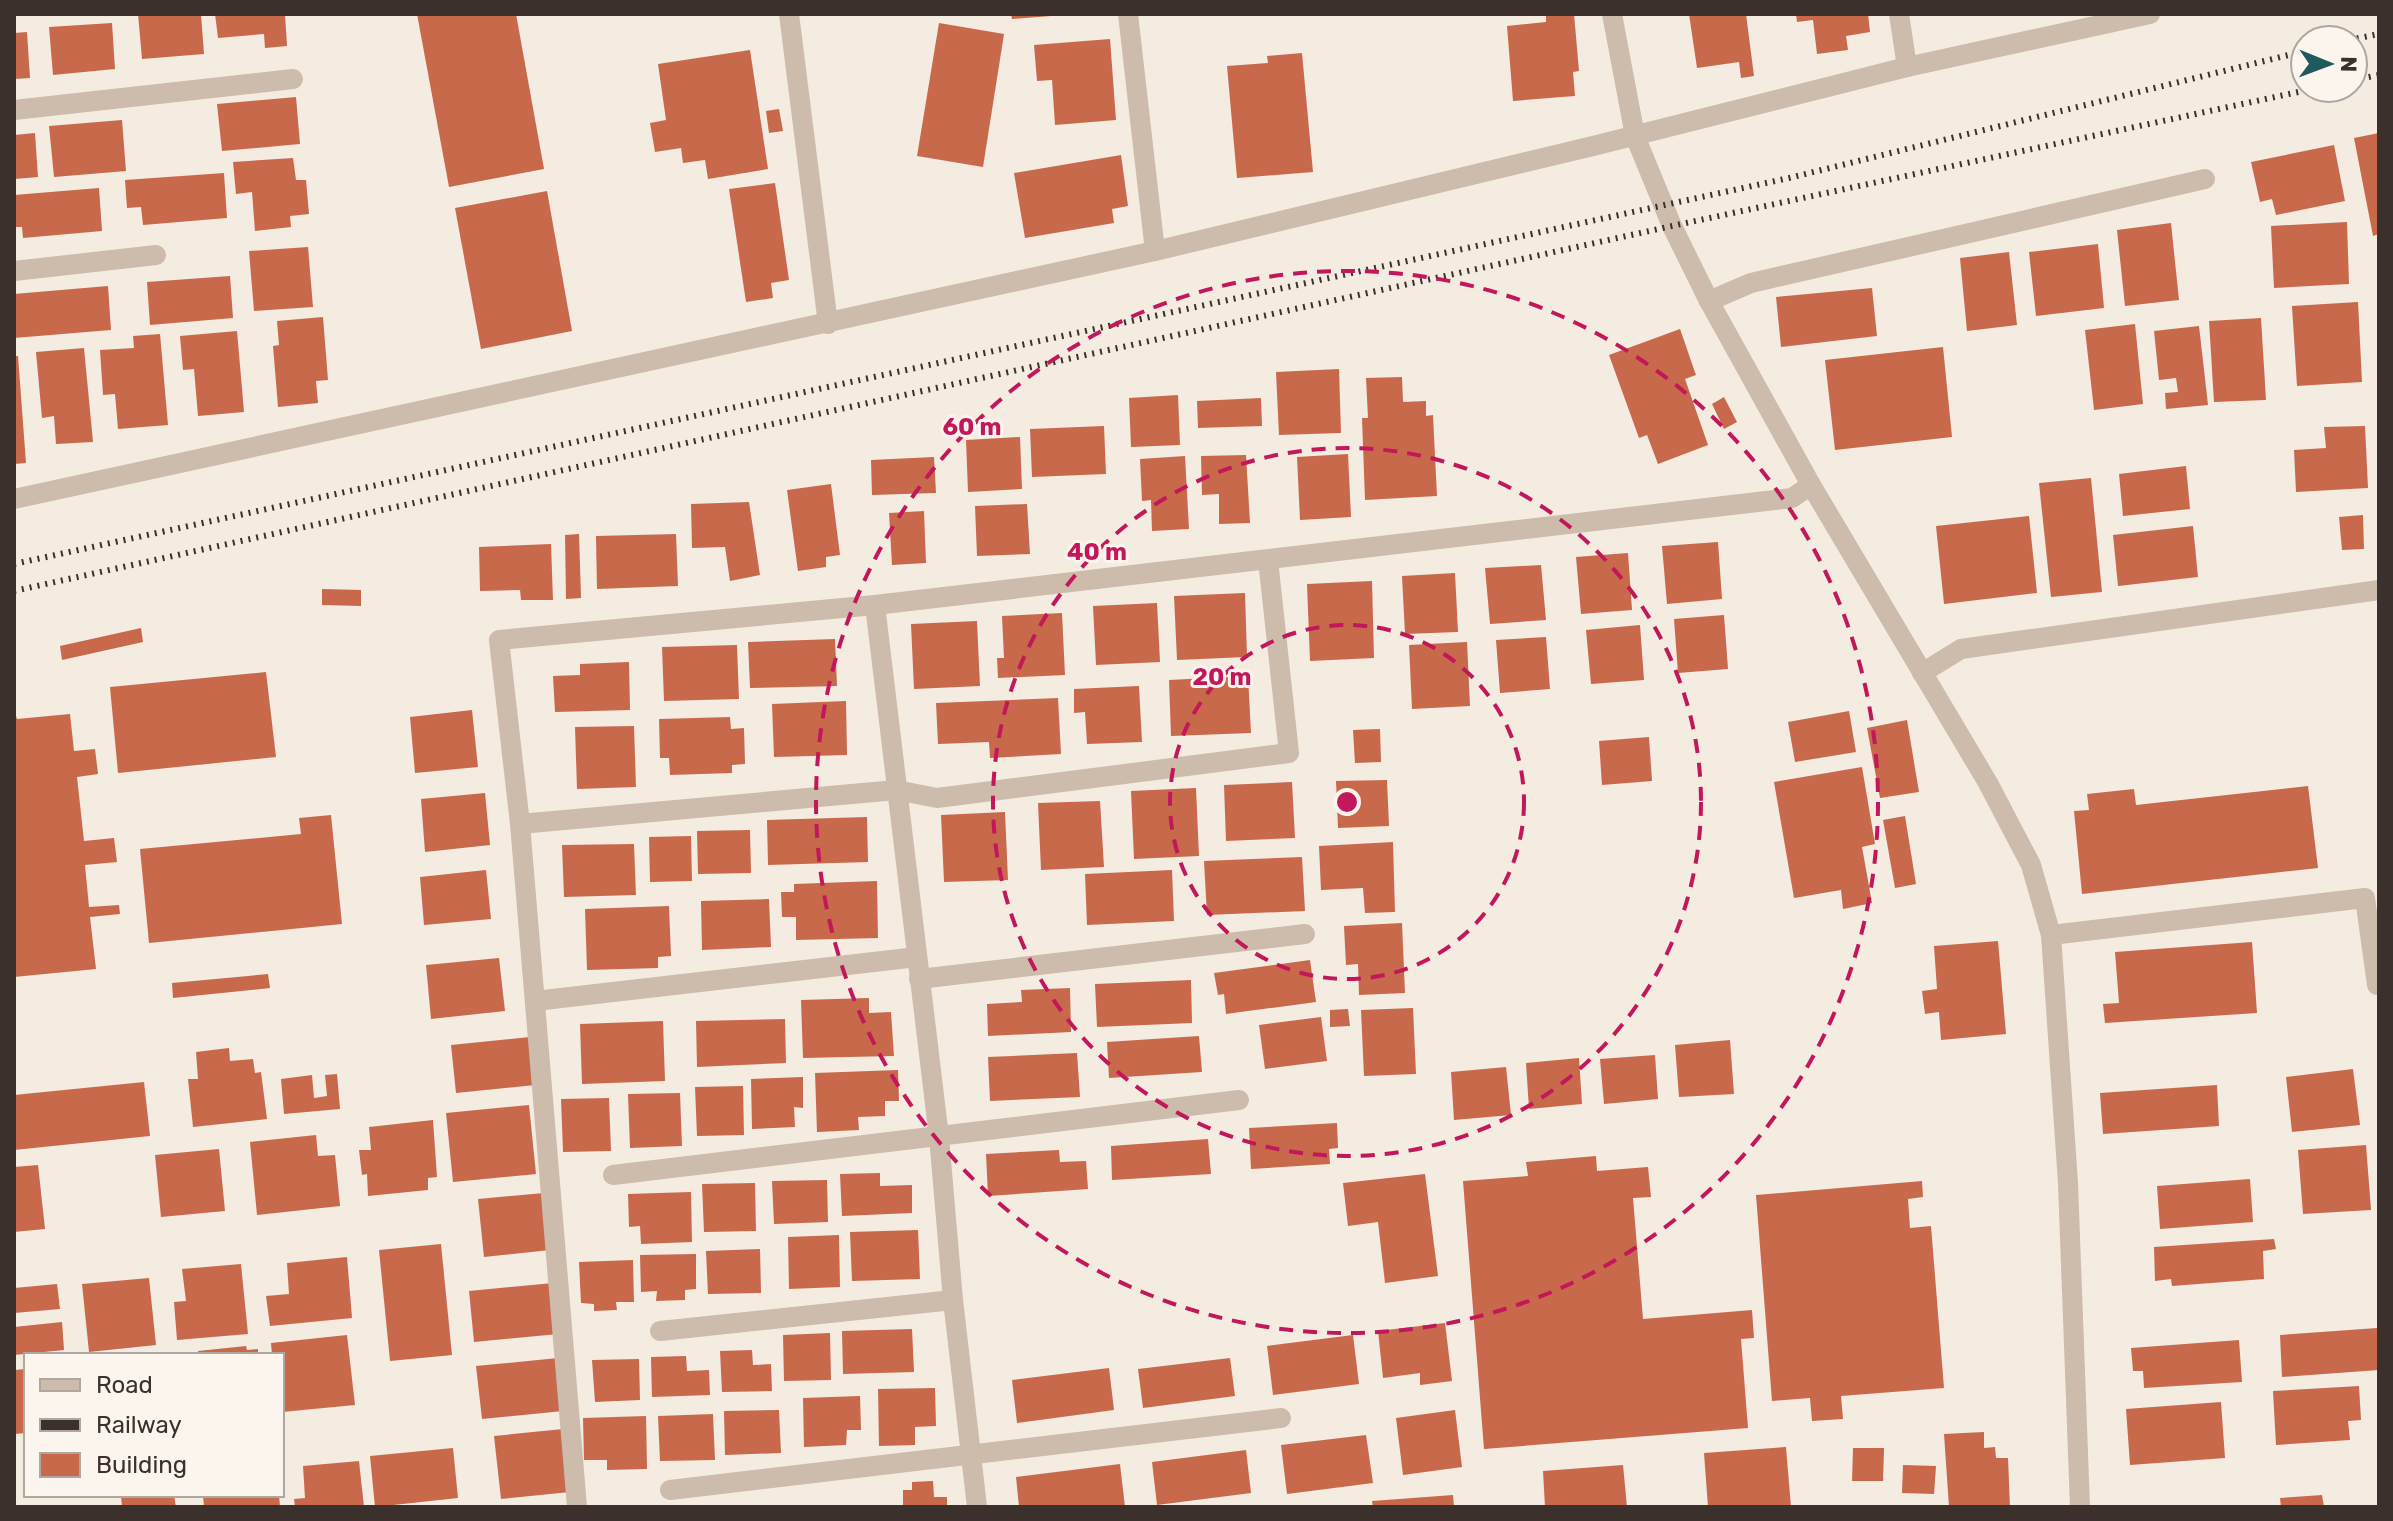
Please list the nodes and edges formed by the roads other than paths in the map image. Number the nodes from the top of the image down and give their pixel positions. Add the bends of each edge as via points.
1 (789, 14) edge
2 (1128, 14) edge
3 (1612, 14) edge
4 (1899, 14) edge
5 (2150, 14) edge
6 (1907, 67) junction
7 (293, 79) dead end
8 (14, 110) edge
9 (1635, 136) junction
10 (2205, 179) dead end
11 (1155, 251) junction
12 (156, 255) dead end
13 (14, 271) edge
14 (1709, 301) junction
15 (828, 324) junction
16 (1811, 485) junction
17 (14, 499) edge
18 (1268, 560) junction
19 (2379, 590) edge
20 (875, 605) junction
21 (1922, 673) junction
22 (896, 790) junction
23 (520, 824) junction
24 (1305, 934) dead end
25 (2051, 935) junction
26 (917, 957) junction
27 (919, 979) junction
28 (2377, 985) dead end
29 (535, 1001) junction
30 (1239, 1100) dead end
31 (939, 1137) junction
32 (613, 1175) dead end
33 (953, 1300) junction
34 (660, 1331) dead end
35 (1281, 1418) dead end
36 (972, 1455) junction
37 (670, 1490) dead end
38 (577, 1507) edge
39 (977, 1507) edge
40 (2080, 1507) edge

1 - 15 street
2 - 11 street
3 - 9 street
4 - 6 street
5 - 6 street
6 - 9 street
7 - 8 street
9 - 11 street
9 - 14 street
10 - 14 street via 1751,283
11 - 15 street
12 - 13 street
14 - 16 street
15 - 17 street
16 - 18 street via 1792,498
16 - 21 street
18 - 20 street
18 - 22 street via 1289,753 937,798
19 - 21 street via 1961,649
20 - 22 street
20 - 23 street via 499,640
21 - 25 street via 2031,865
22 - 23 street
22 - 26 street
23 - 29 street
24 - 27 street
25 - 28 street via 2365,898
25 - 40 street via 2068,1183
26 - 27 street
26 - 29 street
27 - 31 street
29 - 38 street
30 - 31 street
31 - 32 street
31 - 33 street
33 - 34 street
33 - 36 street
35 - 36 street
36 - 37 street
36 - 39 street

